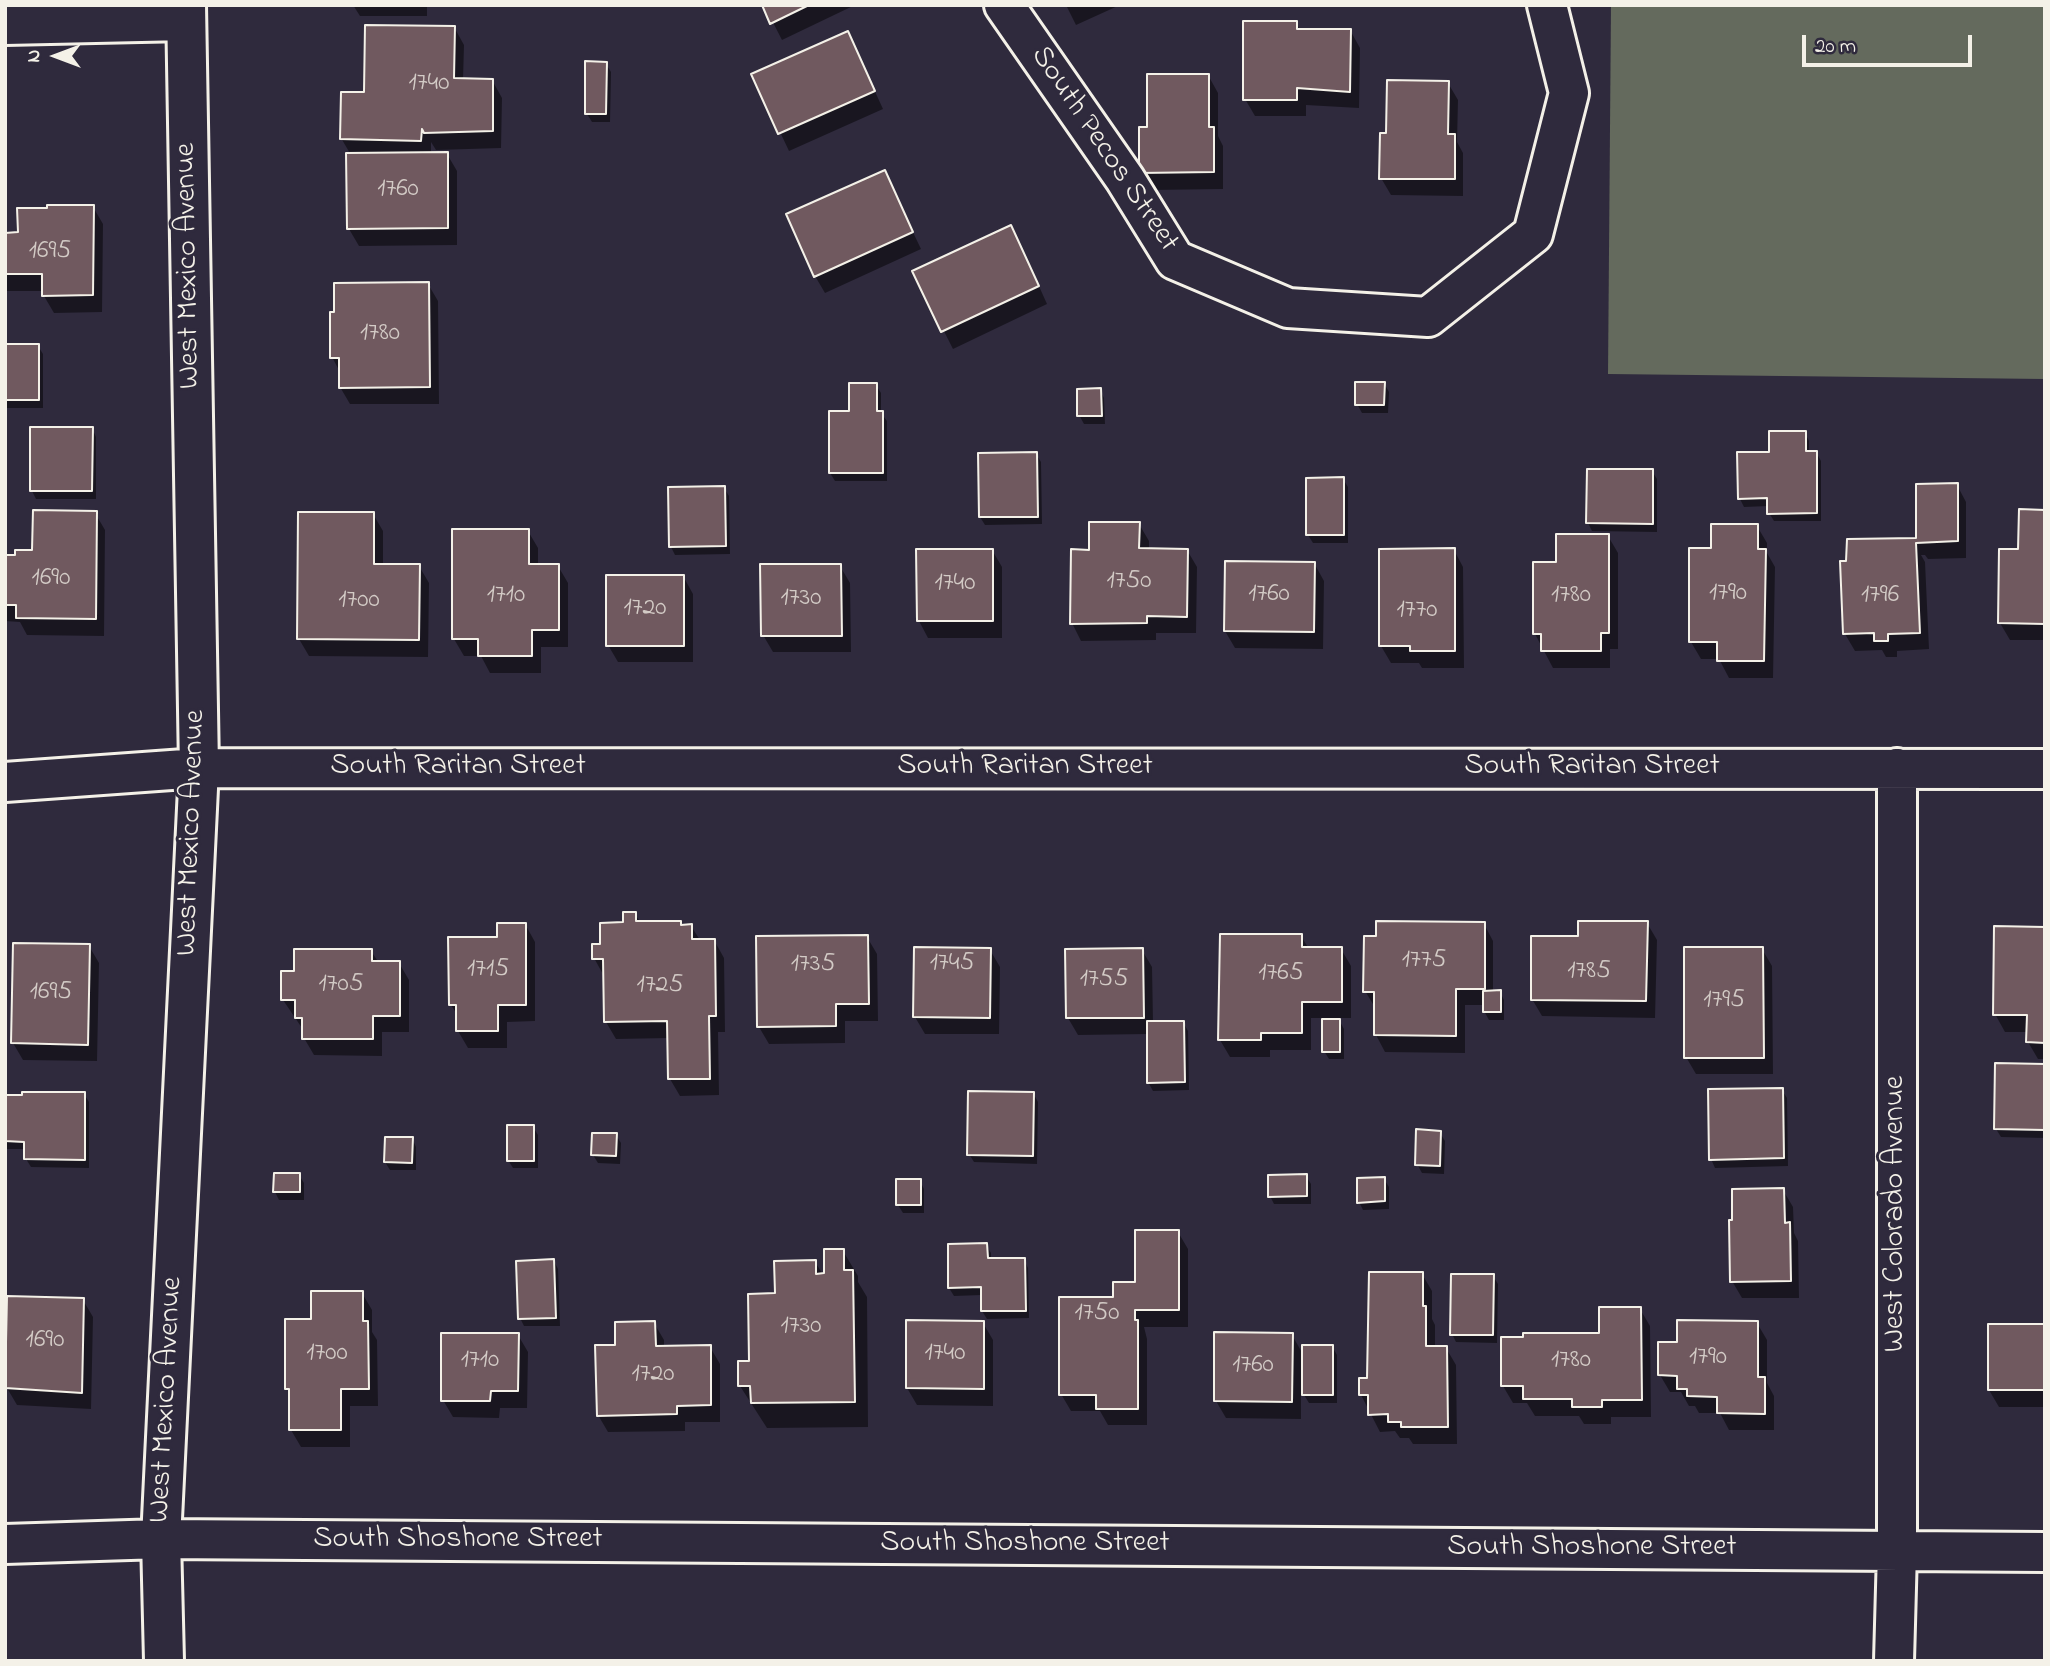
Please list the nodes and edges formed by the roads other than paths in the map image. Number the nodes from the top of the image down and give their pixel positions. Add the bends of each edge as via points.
1 (1004, 5) edge
2 (1548, 5) edge
3 (186, 13) edge
4 (5, 25) edge
5 (199, 768) junction
6 (1897, 768) junction
7 (2045, 769) edge
8 (5, 782) edge
9 (161, 1539) junction
10 (5, 1544) edge
11 (1897, 1551) junction
12 (2045, 1552) edge
13 (164, 1661) edge
14 (1894, 1661) edge

1 - 2 street, South Pecos Street via 1125,179 1175,260 1288,308 1428,317 1533,234 1569,93
3 - 4 street
3 - 5 street, West Mexico Avenue
5 - 6 street, South Raritan Street
5 - 8 street, South Raritan Street
5 - 9 street, West Mexico Avenue
6 - 7 street, South Raritan Street
6 - 11 street, West Colorado Avenue
9 - 10 street, South Shoshone Street
9 - 11 street, South Shoshone Street
9 - 13 street, West Mexico Avenue
11 - 12 street, South Shoshone Street
11 - 14 street, West Colorado Avenue

